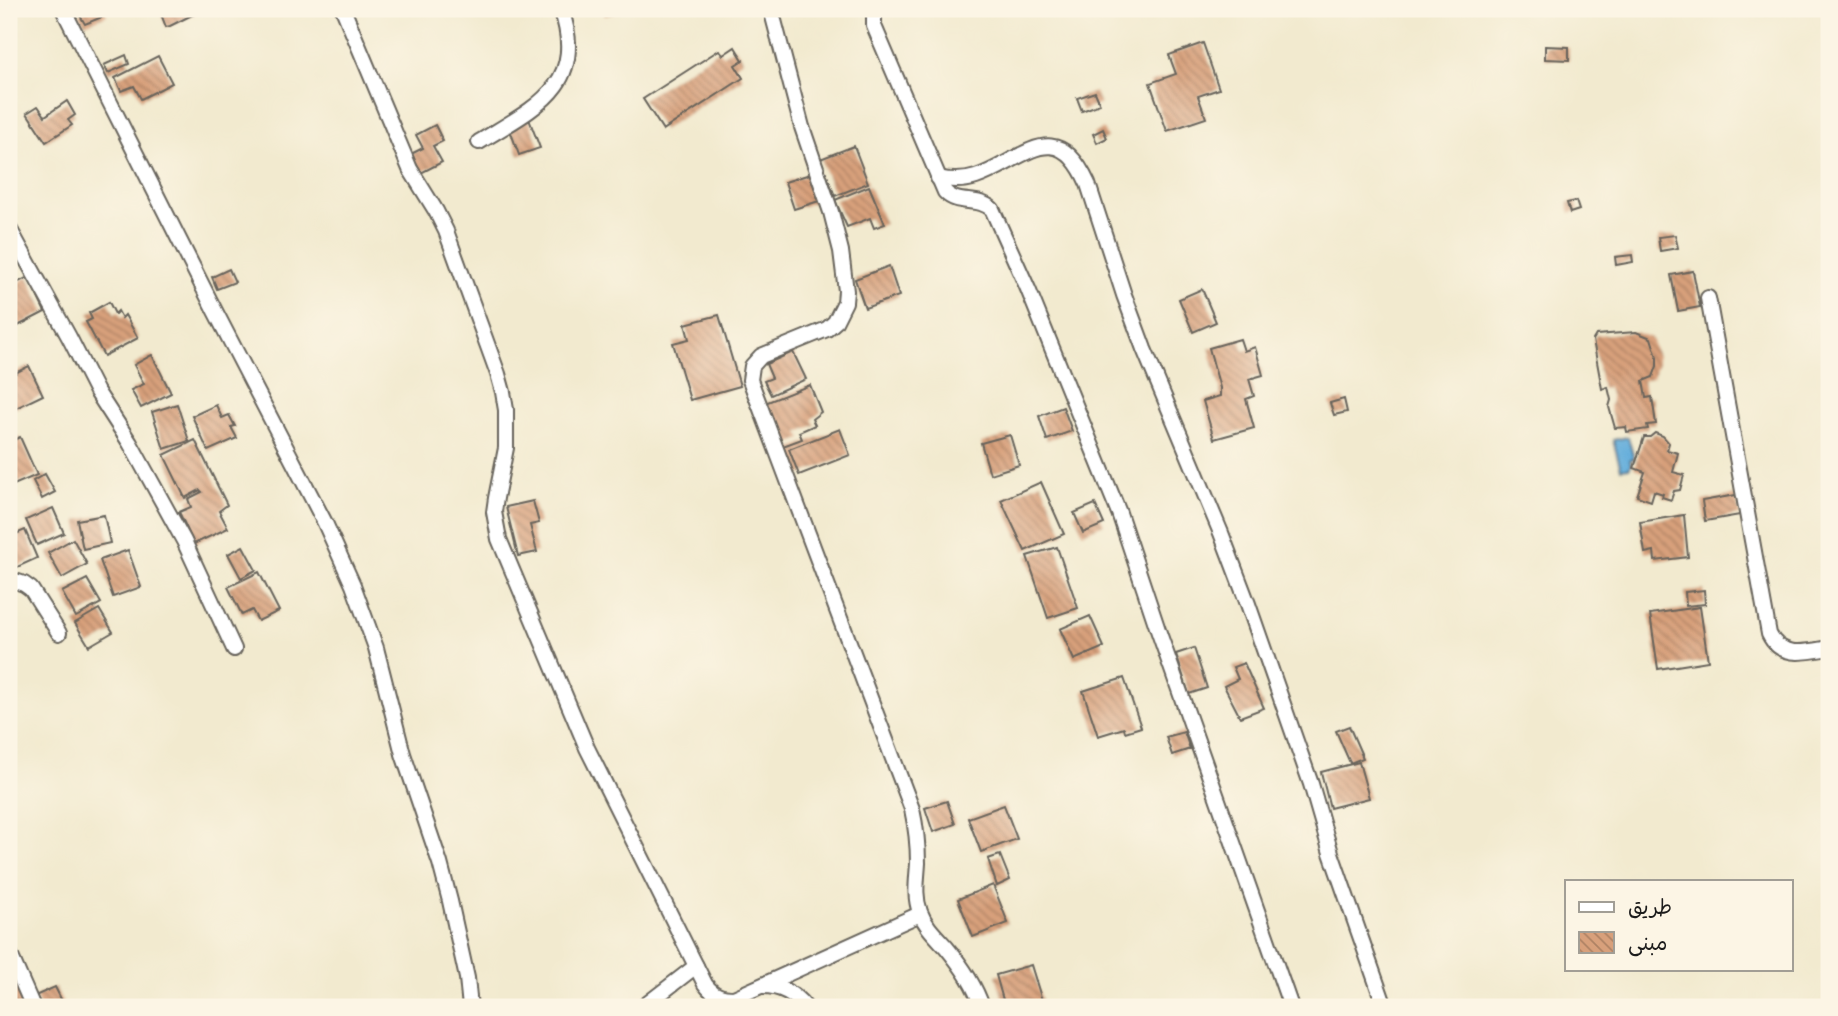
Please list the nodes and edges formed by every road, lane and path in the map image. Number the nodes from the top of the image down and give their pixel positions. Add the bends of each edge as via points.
1 (63, 9) edge
2 (343, 9) edge
3 (561, 9) edge
4 (771, 9) edge
5 (877, 9) edge
6 (479, 142) dead end
7 (939, 178) junction
8 (9, 228) edge
9 (1708, 298) dead end
10 (9, 579) edge
11 (59, 633) dead end
12 (1829, 648) edge
13 (234, 649) dead end
14 (920, 914) junction
15 (9, 952) edge
16 (696, 966) junction
17 (761, 985) junction
18 (33, 1007) edge
19 (470, 1007) edge
20 (643, 1007) edge
21 (804, 1007) edge
22 (982, 1007) edge
23 (1291, 1007) edge
24 (1385, 1007) edge

1 - 19 street via 352,584 376,648 403,754 440,863
2 - 16 street via 410,169 446,231 498,374 507,429 494,512 499,539 587,748
3 - 6 street via 569,43 556,86 534,107
4 - 14 street via 802,127 837,231 846,291 835,322 761,356 752,366 750,380 912,809
5 - 7 street via 874,26
7 - 23 street via 952,199 976,201 992,209 1028,289 1119,513
7 - 24 street via 975,177 1042,146 1065,151 1082,171 1140,339 1248,604
8 - 13 street via 184,541
9 - 12 street via 1769,634 1788,652
10 - 11 street via 31,589
14 - 17 street
14 - 22 street via 961,966
15 - 18 street
16 - 17 street via 717,996 734,998
16 - 20 street
17 - 21 street via 784,989

